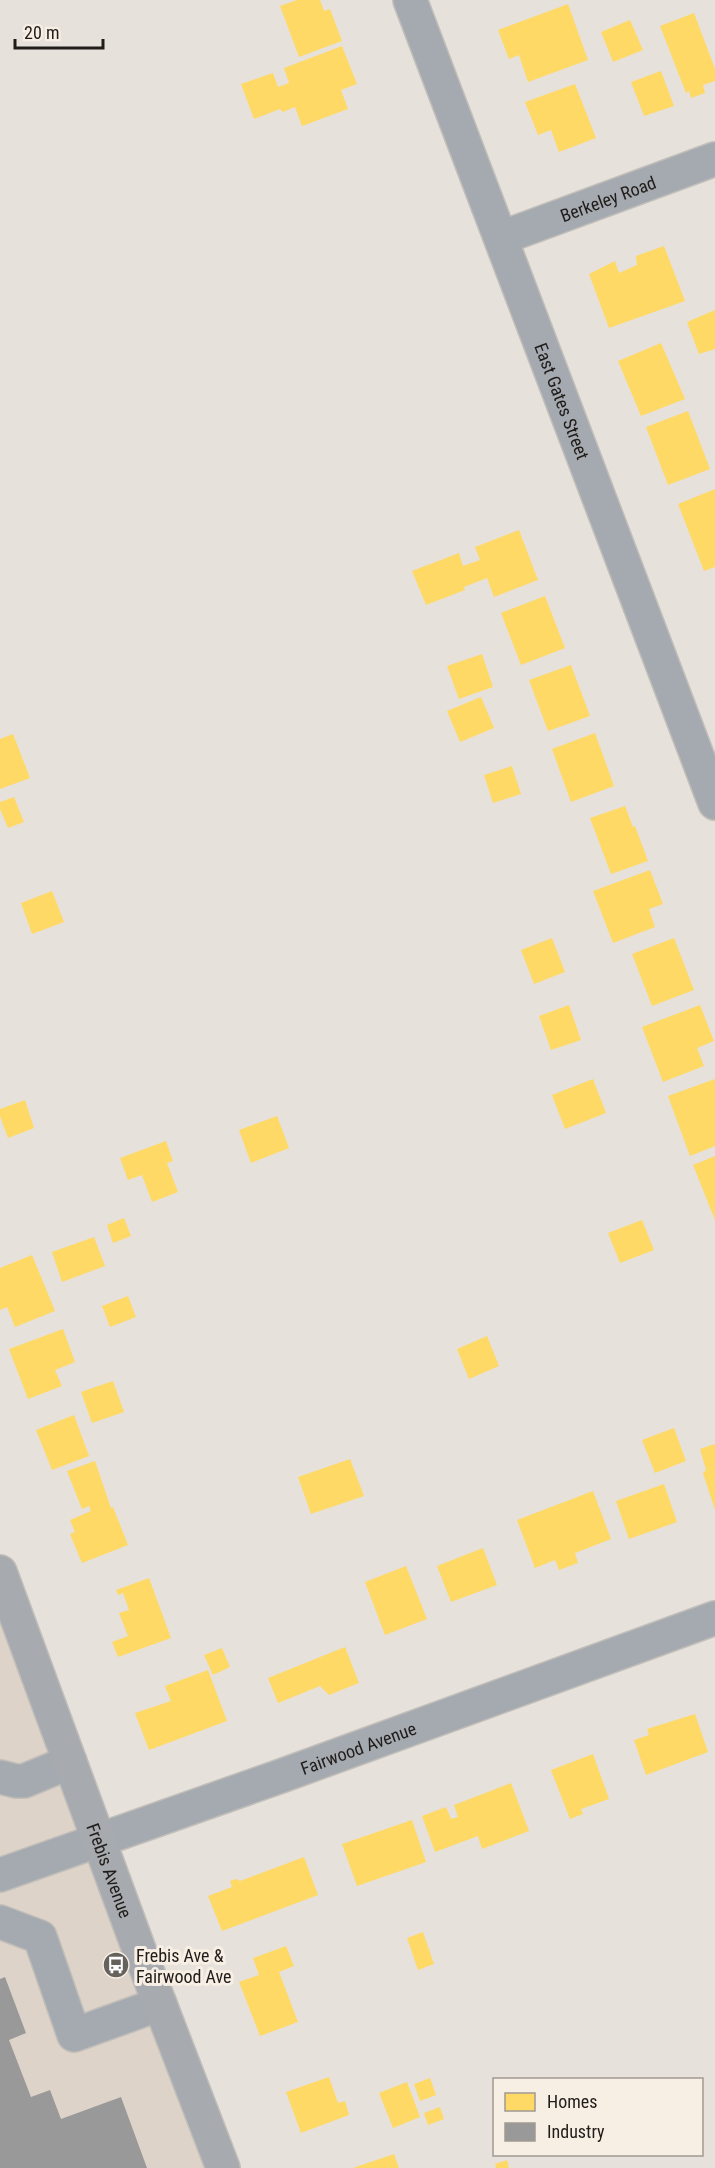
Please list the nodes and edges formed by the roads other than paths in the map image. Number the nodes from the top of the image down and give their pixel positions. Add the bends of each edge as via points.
1 (410, 0) edge
2 (715, 159) edge
3 (501, 238) junction
4 (715, 803) edge
5 (0, 1572) edge
6 (715, 1618) edge
7 (10, 1628) edge
8 (70, 1762) junction
9 (0, 1778) edge
10 (99, 1839) junction
11 (0, 1875) edge
12 (0, 1922) edge
13 (160, 2004) junction
14 (221, 2168) edge

1 - 3 street, East Gates Street
2 - 3 street, Berkeley Road
3 - 4 street, East Gates Street
5 - 7 main road, Frebis Avenue
6 - 10 street, Fairwood Avenue
7 - 8 main road, Frebis Avenue
8 - 9 street via 24,1781
8 - 10 main road, Frebis Avenue
10 - 11 street, Fairwood Avenue
10 - 13 main road, Frebis Avenue
12 - 13 street via 40,1938 74,2035
13 - 14 main road, Frebis Avenue

